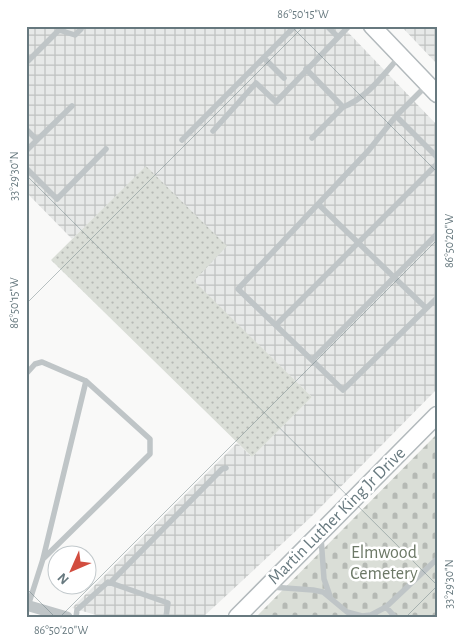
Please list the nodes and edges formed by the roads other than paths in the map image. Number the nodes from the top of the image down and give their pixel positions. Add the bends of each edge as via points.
1 (296, 26) edge
2 (327, 26) edge
3 (349, 26) edge
4 (372, 26) edge
5 (61, 28) edge
6 (81, 29) dead end
7 (338, 37) junction
8 (400, 56) junction
9 (264, 58) junction
10 (26, 63) edge
11 (306, 70) junction
12 (284, 78) dead end
13 (432, 89) edge
14 (72, 106) dead end
15 (343, 107) junction
16 (396, 116) junction
17 (26, 129) edge
18 (213, 131) dead end
19 (312, 138) dead end
20 (37, 140) junction
21 (182, 140) dead end
22 (106, 149) dead end
23 (26, 151) edge
24 (437, 157) edge
25 (437, 164) edge
26 (26, 168) edge
27 (318, 204) junction
28 (437, 234) edge
29 (358, 242) junction
30 (394, 277) junction
31 (437, 298) edge
32 (426, 308) junction
33 (276, 325) junction
34 (312, 360) junction
35 (26, 374) edge
36 (86, 381) junction
37 (437, 415) edge
38 (226, 468) dead end
39 (321, 533) junction
40 (437, 559) edge
41 (43, 560) junction
42 (110, 583) junction
43 (267, 587) junction
44 (331, 598) junction
45 (27, 605) edge
46 (386, 608) junction
47 (68, 617) edge
48 (76, 617) edge
49 (166, 617) edge
50 (238, 617) edge
51 (395, 617) edge

1 - 9 lane
2 - 7 lane
3 - 7 lane
4 - 8 main road
5 - 6 lane via 75,35
5 - 10 lane
7 - 11 lane
8 - 13 main road
8 - 15 lane via 372,87
9 - 12 lane
9 - 21 lane
11 - 15 lane
11 - 18 lane via 276,102 256,84
13 - 16 lane
14 - 20 lane
15 - 19 lane
16 - 24 lane
16 - 27 lane
17 - 20 lane
20 - 23 lane
22 - 26 lane via 57,199
25 - 29 lane
27 - 29 lane
27 - 33 lane via 238,289
28 - 30 lane
29 - 30 lane
29 - 33 lane
30 - 32 lane
30 - 34 lane
31 - 32 lane
32 - 34 lane via 342,390
33 - 34 lane
35 - 36 lane via 42,362
36 - 41 lane
36 - 41 lane via 150,439 150,454
37 - 39 main road, Martin Luther King Jr Drive
38 - 42 lane
39 - 43 main road, Martin Luther King Jr Drive
39 - 44 lane via 324,579
40 - 46 lane
41 - 45 lane
42 - 48 lane via 77,610
42 - 49 lane via 168,603
43 - 44 lane via 313,590
43 - 50 main road, Martin Luther King Jr Drive
44 - 46 lane via 354,615 371,615
45 - 47 street
46 - 51 lane

